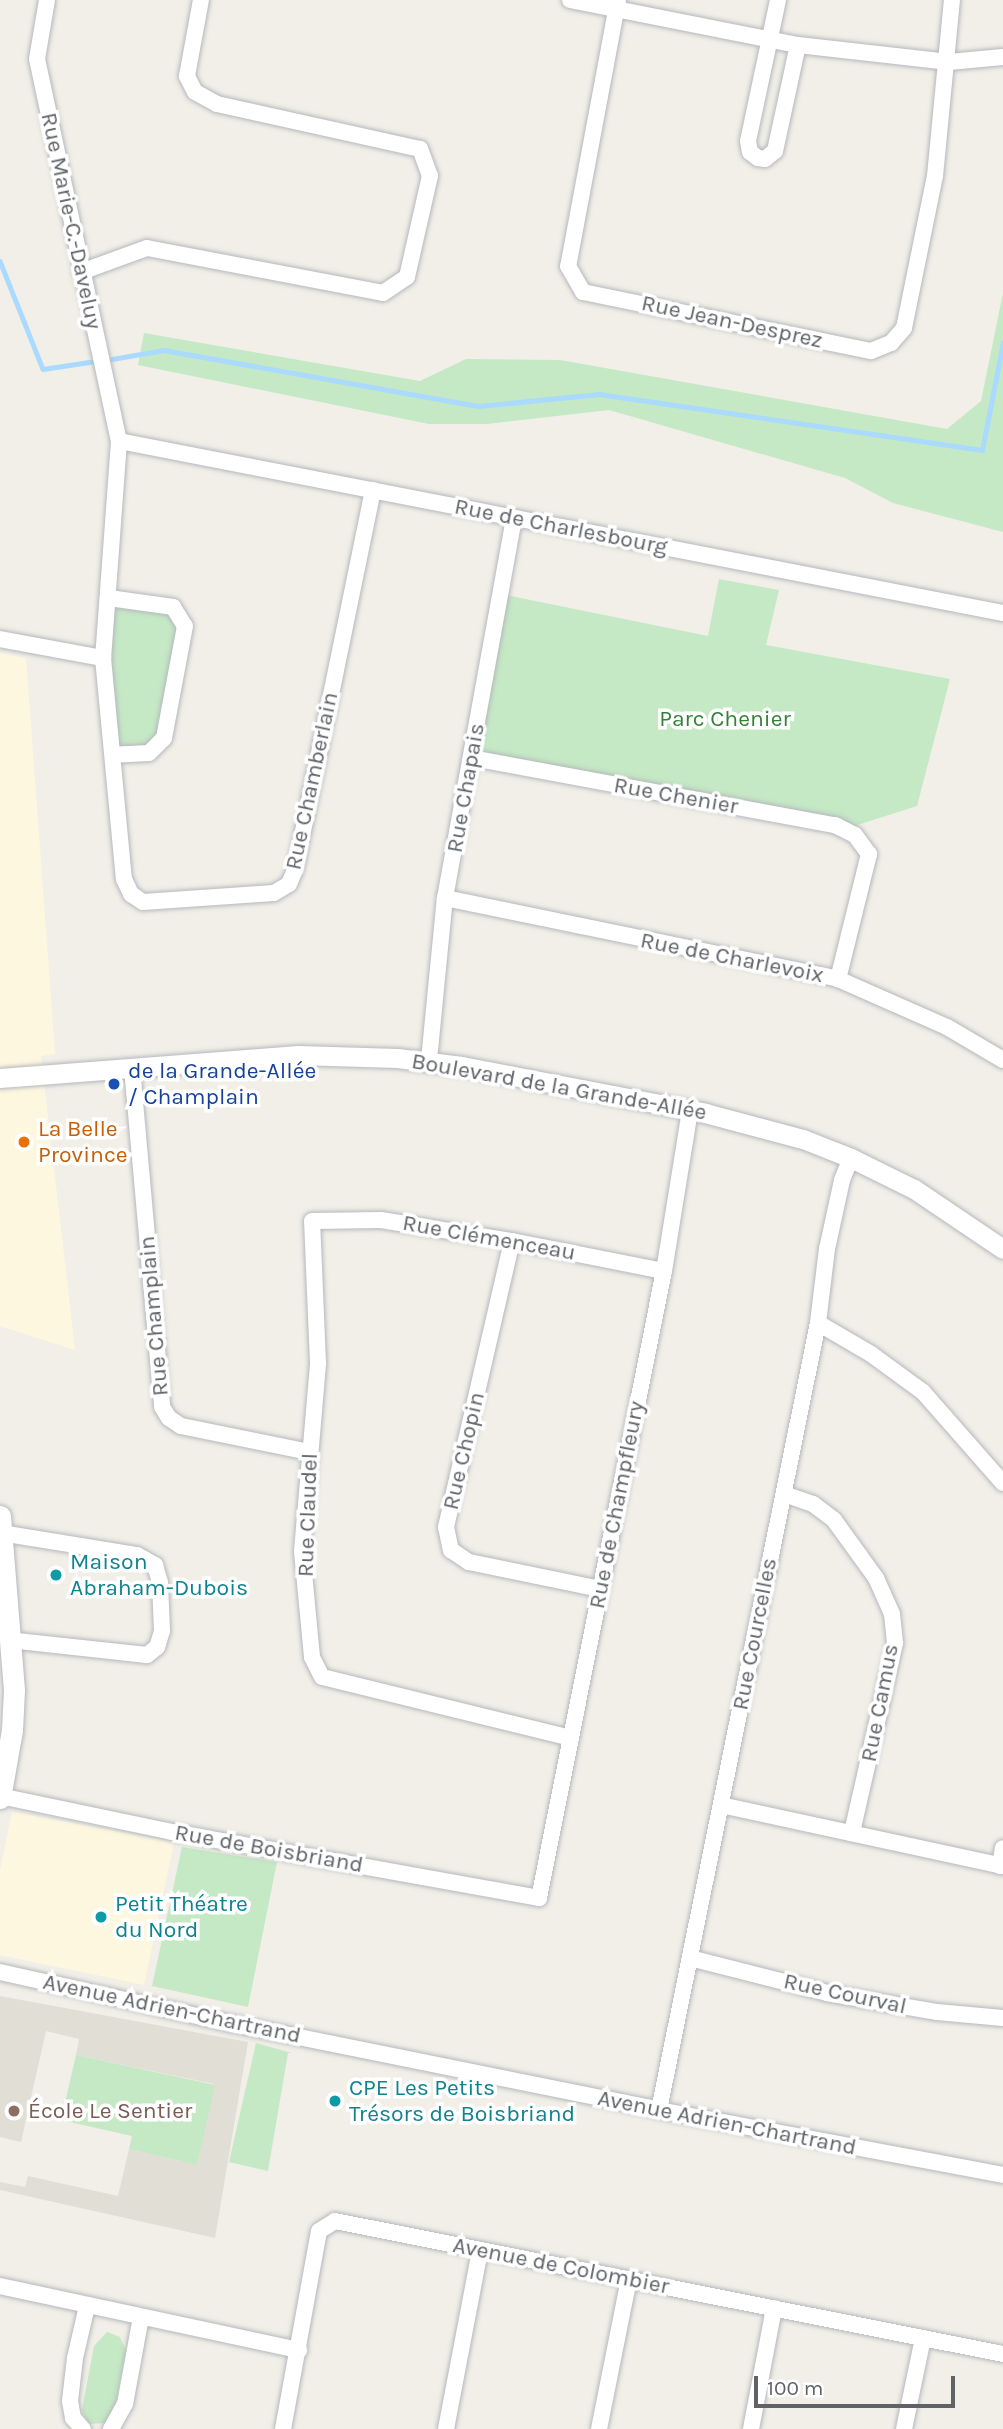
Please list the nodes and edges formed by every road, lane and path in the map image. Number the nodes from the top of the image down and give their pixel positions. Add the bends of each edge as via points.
1 (47, 0) edge
2 (201, 0) edge
3 (570, 0) edge
4 (778, 0) edge
5 (952, 0) edge
6 (617, 5) edge
7 (770, 40) junction
8 (798, 45) junction
9 (1003, 57) edge
10 (949, 62) junction
11 (81, 272) junction
12 (119, 441) junction
13 (373, 490) junction
14 (514, 518) junction
15 (109, 598) junction
16 (1003, 613) edge
17 (0, 639) edge
18 (103, 658) junction
19 (114, 755) junction
20 (472, 758) junction
21 (445, 898) junction
22 (838, 979) junction
23 (1003, 1059) edge
24 (429, 1060) junction
25 (132, 1068) junction
26 (0, 1079) edge
27 (690, 1110) junction
28 (850, 1158) junction
29 (312, 1221) joint
30 (512, 1241) junction
31 (1003, 1249) edge
32 (664, 1271) junction
33 (818, 1323) junction
34 (309, 1451) junction
35 (1003, 1483) edge
36 (784, 1494) junction
37 (1, 1525) edge
38 (600, 1589) junction
39 (10, 1640) junction
40 (571, 1738) junction
41 (0, 1797) edge
42 (721, 1805) junction
43 (852, 1833) junction
44 (1003, 1848) edge
45 (1001, 1866) edge
46 (539, 1898) joint
47 (690, 1958) junction
48 (0, 1972) edge
49 (1003, 2018) edge
50 (659, 2110) junction
51 (1003, 2175) edge
52 (480, 2250) junction
53 (629, 2279) junction
54 (0, 2286) edge
55 (87, 2306) junction
56 (774, 2308) junction
57 (141, 2317) junction
58 (923, 2338) junction
59 (299, 2350) junction
60 (1003, 2354) edge
61 (83, 2429) edge
62 (111, 2429) edge
63 (283, 2429) edge
64 (446, 2429) edge
65 (600, 2429) edge
66 (751, 2429) edge
67 (904, 2429) edge

1 - 11 street, Rue Marie-C.-Daveluy via 37,59
2 - 11 street via 187,76 195,92 217,104 420,149 430,176 407,277 383,293 147,248
3 - 6 street
4 - 7 street
5 - 10 street, Rue Jean-Desprez
6 - 7 street
6 - 10 street, Rue Jean-Desprez via 568,266 583,292 871,351 891,343 904,328 936,176
7 - 8 street
7 - 8 street via 748,145 751,154 761,159 773,155 776,148
8 - 10 street
9 - 10 street
11 - 12 street, Rue Marie-C.-Daveluy
12 - 13 street, Rue de Charlesbourg
12 - 15 street, Rue Chamberlain
13 - 14 street, Rue de Charlesbourg
13 - 19 street, Rue Chamberlain via 289,884 274,893 143,902 131,894 124,879
14 - 16 street, Rue de Charlesbourg
14 - 20 street, Rue Chapais
15 - 18 street, Rue Chamberlain
15 - 19 street via 173,607 185,626 164,738 149,753
17 - 18 street
18 - 19 street, Rue Chamberlain
20 - 21 street, Rue Chapais
20 - 22 street, Rue Chenier via 835,825 855,835 869,854
21 - 22 street, Rue de Charlevoix
21 - 24 street, Rue Chapais
22 - 23 street, Rue de Charlevoix via 947,1027
24 - 25 street, Boulevard de la Grande-Allée via 298,1055
24 - 27 street, Boulevard de la Grande-Allée
25 - 26 street, Boulevard de la Grande-Allée
25 - 34 street, Rue Champlain via 162,1407 181,1426
27 - 28 street, Boulevard de la Grande-Allée via 777,1131
27 - 32 street, Rue de Champfleury
28 - 31 street, Boulevard de la Grande-Allée via 922,1194
28 - 33 street, Rue Courcelles via 827,1249
29 - 30 street, Rue Clémenceau via 381,1220
29 - 34 street, Rue Claudel via 318,1363
30 - 32 street, Rue Clémenceau
30 - 38 street, Rue Chopin via 446,1527 451,1550 469,1562
32 - 38 street, Rue de Champfleury
33 - 35 street via 923,1392
33 - 36 street, Rue Courcelles
34 - 40 street, Rue Claudel via 302,1551 312,1657 322,1677
36 - 42 street, Rue Courcelles
36 - 43 street, Rue Camus via 813,1504 834,1520 876,1578 892,1614 895,1643
37 - 39 main road
37 - 39 street via 137,1555 155,1565 160,1583 162,1632 157,1647 147,1656
38 - 40 street, Rue de Champfleury
39 - 41 main road via 13,1716
40 - 46 street, Rue de Champfleury
41 - 46 street, Rue de Boisbriand
42 - 43 street
42 - 47 street, Rue Courcelles
43 - 45 street
44 - 45 street
47 - 49 street, Rue Courval via 827,1993
47 - 50 street, Rue Courcelles
48 - 50 street, Avenue Adrien-Chartrand
50 - 51 street, Avenue Adrien-Chartrand
52 - 53 street, Avenue de Colombier
52 - 59 street, Avenue de Colombier via 335,2221 319,2231
52 - 64 street
53 - 56 street, Avenue de Colombier
53 - 65 street
54 - 55 street
55 - 57 street
55 - 61 street via 71,2401 73,2418
56 - 58 street, Avenue de Colombier
56 - 66 street
57 - 59 street
57 - 62 street via 125,2404
58 - 60 street, Avenue de Colombier
58 - 67 street
59 - 63 street, Avenue de Colombier

